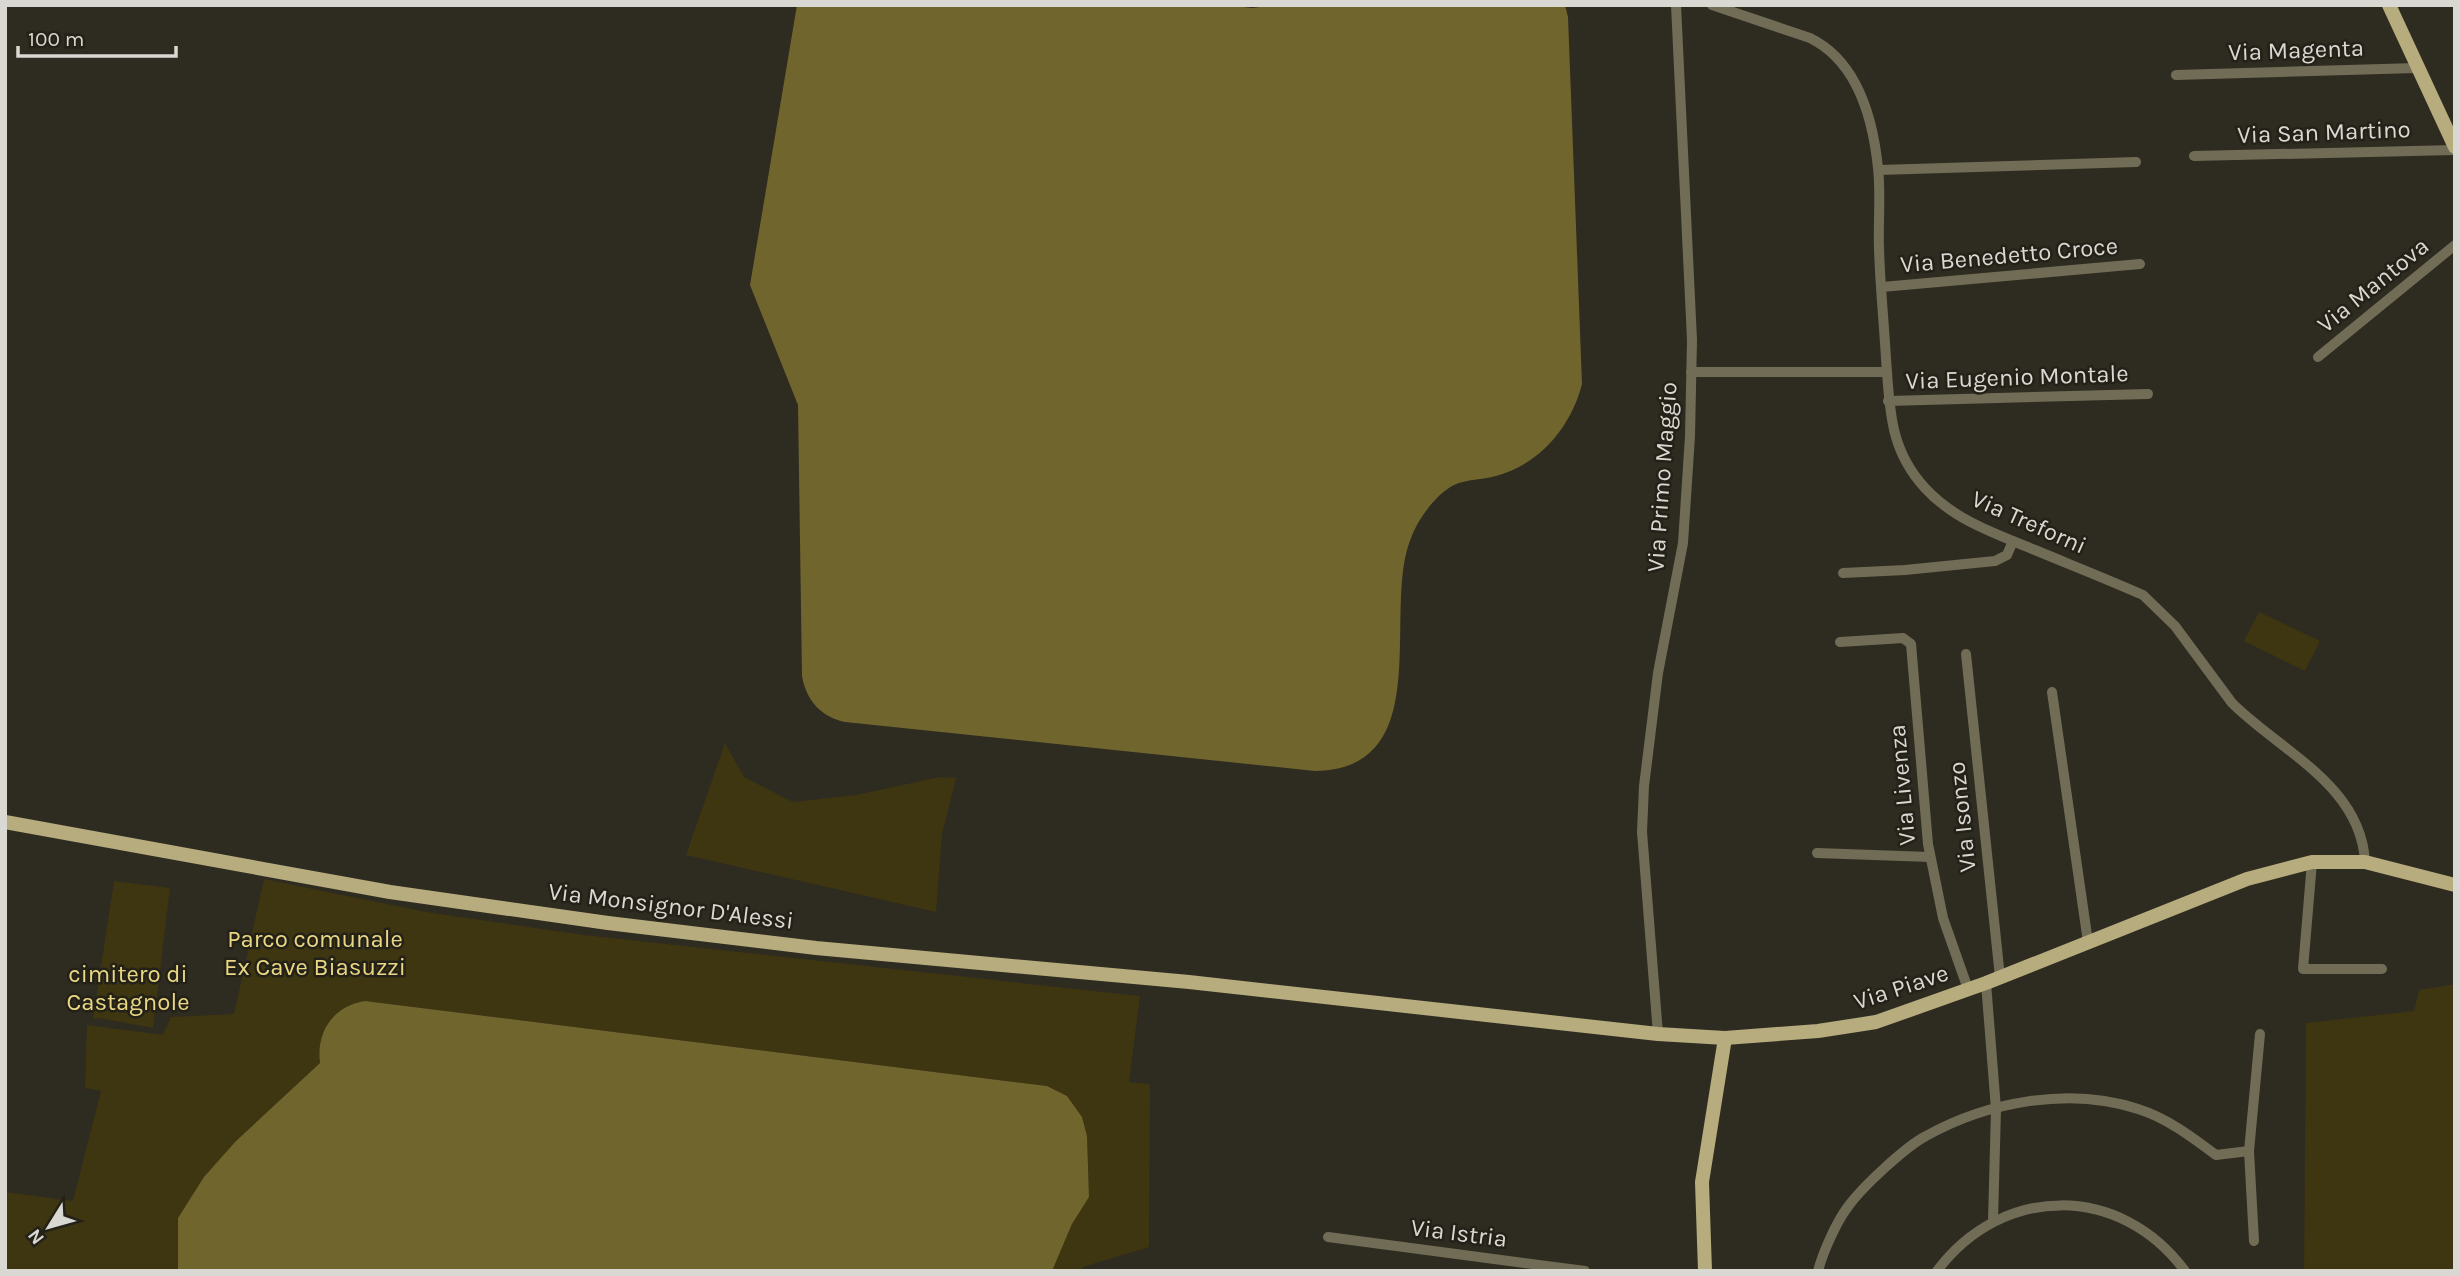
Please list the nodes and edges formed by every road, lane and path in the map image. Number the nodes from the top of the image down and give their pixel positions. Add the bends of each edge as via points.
1 (1676, 5) edge
2 (1712, 5) edge
3 (2389, 5) edge
4 (2417, 68) junction
5 (2176, 75) dead end
6 (2455, 148) edge
7 (2194, 156) dead end
8 (2136, 162) dead end
9 (1879, 170) junction
10 (2455, 245) edge
11 (2140, 264) dead end
12 (1882, 287) junction
13 (2318, 357) dead end
14 (1691, 372) junction
15 (1887, 372) junction
16 (2148, 394) dead end
17 (1888, 401) junction
18 (2013, 541) junction
19 (1843, 573) dead end
20 (1840, 642) dead end
21 (1966, 654) dead end
22 (2052, 692) dead end
23 (5, 822) edge
24 (1817, 853) dead end
25 (1930, 858) junction
26 (2312, 862) junction
27 (2365, 862) junction
28 (2455, 885) edge
29 (2088, 942) junction
30 (2382, 969) dead end
31 (1993, 980) junction
32 (1968, 989) junction
33 (1336, 998) joint
34 (1658, 1034) junction
35 (2260, 1034) dead end
36 (1725, 1038) junction
37 (1996, 1109) junction
38 (2249, 1151) junction
39 (1993, 1221) junction
40 (1328, 1237) dead end
41 (2254, 1241) dead end
42 (1585, 1271) edge
43 (1705, 1271) edge
44 (1818, 1271) edge
45 (1937, 1271) edge
46 (2185, 1271) edge

1 - 14 street, Via Primo Maggio
2 - 9 street, Via Treforni via 1810,38 1833,52 1859,92
3 - 4 main road
4 - 5 street, Via Magenta
4 - 6 main road
6 - 7 street, Via San Martino
8 - 9 street
9 - 12 street, Via Treforni
10 - 13 street, Via Mantova
11 - 12 street, Via Benedetto Croce
12 - 15 street, Via Treforni
14 - 15 street
14 - 34 street, Via Primo Maggio via 1683,543 1658,673 1644,786 1642,832
15 - 17 street, Via Treforni
16 - 17 street, Via Eugenio Montale
17 - 18 street, Via Treforni via 1900,454 1927,490 1962,517
18 - 19 street via 2007,555 1994,561
18 - 27 street, Via Treforni via 2143,595 2161,610 2232,703 2331,787 2357,824
20 - 25 street, Via Livenza via 1903,638 1911,644
21 - 31 street, Via Isonzo
22 - 29 street
23 - 33 main road, Via Monsignor D'Alessi via 390,892 608,923 816,948
24 - 25 street
25 - 32 street, Via Livenza
26 - 27 main road, Via Piave
26 - 29 main road, Via Piave via 2247,879
26 - 30 street via 2303,970
27 - 28 main road, Via Piave
29 - 31 main road, Via Piave
31 - 32 main road, Via Piave
31 - 37 street, Via Isonzo
32 - 36 main road, Via Piave via 1876,1023
33 - 34 main road, Via Piave
34 - 36 main road, Via Piave
35 - 38 street
36 - 43 main road via 1702,1182
37 - 38 street via 2022,1102 2089,1098 2138,1109 2182,1130 2216,1155
37 - 39 street, Via Isonzo
37 - 44 street via 1923,1137 1887,1166 1847,1208
38 - 41 street
39 - 45 street via 1970,1236
39 - 46 street via 2023,1209 2088,1207 2119,1216 2148,1232
40 - 42 street, Via Istria

